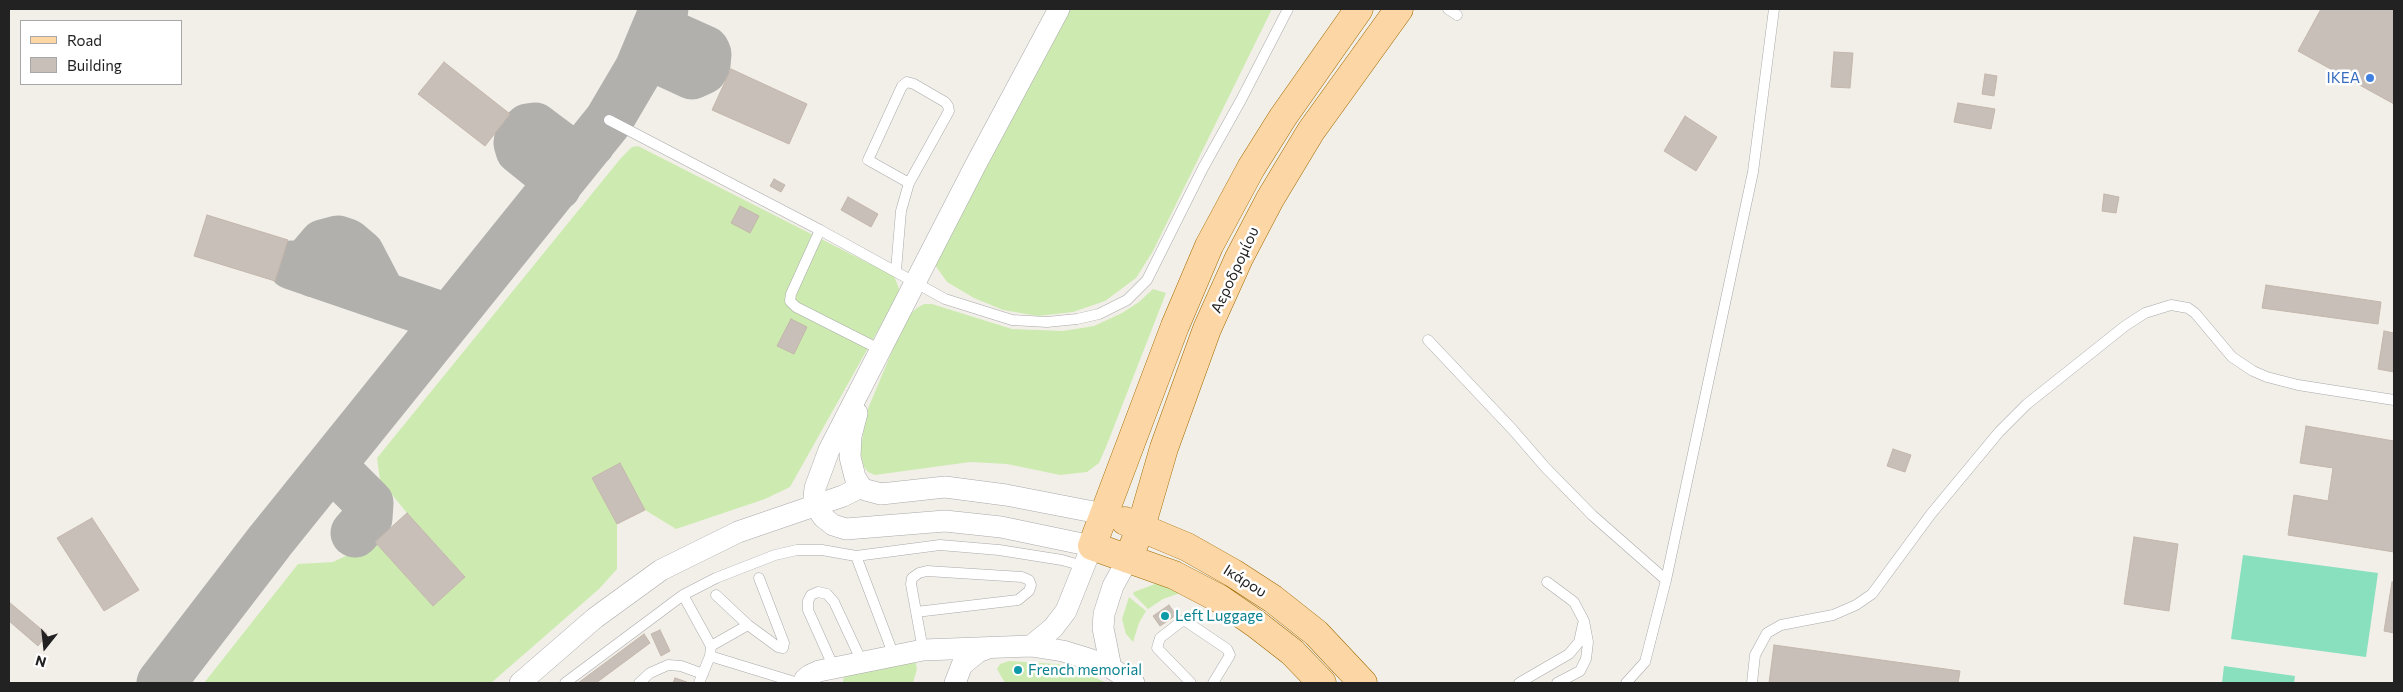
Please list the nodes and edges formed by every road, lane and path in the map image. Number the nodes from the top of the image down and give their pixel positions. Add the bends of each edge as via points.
1 (1059, 9) edge
2 (1288, 9) edge
3 (1359, 9) edge
4 (1399, 9) edge
5 (1448, 9) edge
6 (1774, 9) edge
7 (1457, 15) dead end
8 (609, 120) dead end
9 (909, 183) junction
10 (820, 230) junction
11 (896, 270) junction
12 (917, 282) junction
13 (1428, 340) dead end
14 (881, 350) junction
15 (866, 381) junction
16 (2394, 400) edge
17 (860, 487) junction
18 (1006, 495) junction
19 (816, 506) junction
20 (1104, 514) junction
21 (1001, 527) junction
22 (1141, 527) junction
23 (856, 556) junction
24 (1088, 556) junction
25 (1128, 559) junction
26 (759, 578) dead end
27 (1666, 580) junction
28 (1547, 582) dead end
29 (683, 595) junction
30 (716, 595) dead end
31 (916, 612) junction
32 (1584, 621) junction
33 (748, 625) junction
34 (1031, 646) junction
35 (988, 648) junction
36 (923, 650) junction
37 (711, 651) junction
38 (894, 656) junction
39 (862, 662) junction
40 (834, 668) junction
41 (1111, 668) junction
42 (701, 679) edge
43 (959, 682) edge
44 (520, 683) edge
45 (565, 683) edge
46 (639, 683) edge
47 (798, 683) edge
48 (805, 683) edge
49 (1134, 683) edge
50 (1191, 683) edge
51 (1213, 683) edge
52 (1322, 683) edge
53 (1363, 683) edge
54 (1519, 683) edge
55 (1557, 683) edge
56 (1626, 683) edge
57 (1752, 683) edge

1 - 12 street
2 - 12 lane via 1203,168 1155,267 1127,300 1099,314 1077,319 1021,321 945,299
3 - 20 main road via 1250,168 1209,246 1174,326
4 - 22 main road, Αεροδρομίου via 1311,131 1239,258 1207,329 1164,448
5 - 7 lane
6 - 27 lane via 1753,172
8 - 10 lane
9 - 9 lane via 949,111 945,102 907,82 902,86 868,160
9 - 11 lane via 901,211
10 - 11 lane
10 - 14 lane via 790,301
11 - 12 lane
12 - 14 street
13 - 27 lane via 1592,515
14 - 15 street
15 - 17 street via 854,423 850,457
15 - 19 street via 829,450 815,488
16 - 57 lane via 2267,377 2232,357 2188,308 2171,305 2145,313 2028,404 1999,432 1931,514 1872,594 1833,615 1781,625 1767,633 1755,655
17 - 18 street via 880,494 945,487
17 - 19 street
18 - 20 street
18 - 21 street
19 - 21 street via 833,526 846,529 944,521
19 - 44 street via 738,532 662,570 595,618
20 - 22 main road, Ικάρου
20 - 24 main road
21 - 24 street
22 - 25 main road, Αεροδρομίου
22 - 53 main road, Ικάρου via 1217,564 1273,600 1316,633
23 - 24 lane via 940,545 1062,560
23 - 29 lane via 822,550 798,550 775,555
23 - 38 lane
24 - 25 main road, Ικάρου
24 - 34 street via 1066,611 1053,628
25 - 41 street via 1113,586 1104,614 1102,628
25 - 52 main road, Ικάρου via 1174,576 1220,599 1292,652
26 - 33 lane via 784,646 778,647
27 - 56 lane via 1645,662
28 - 32 lane via 1569,596
29 - 37 lane
29 - 45 lane
30 - 33 lane
31 - 31 lane via 911,584 912,578 919,573 1022,577 1031,585 1018,600
31 - 36 lane
32 - 54 lane via 1579,642 1568,654
32 - 55 lane via 1588,642 1586,659 1580,671
33 - 37 lane
34 - 35 street
34 - 41 street via 1063,651
35 - 36 street
35 - 43 street via 962,665
36 - 38 street
37 - 42 lane
37 - 47 lane
38 - 39 street
39 - 40 street
39 - 40 lane via 834,602 827,594 818,592 811,594 808,610
40 - 48 street via 810,675
41 - 49 street
42 - 46 lane via 680,666 668,665 650,673
50 - 51 lane via 1157,648 1160,638 1182,621 1230,654

